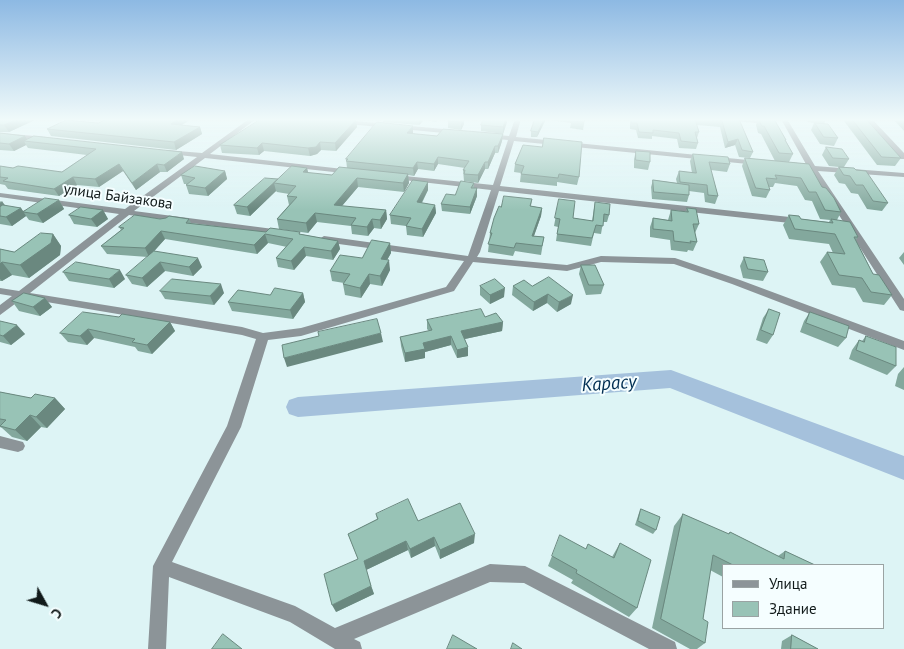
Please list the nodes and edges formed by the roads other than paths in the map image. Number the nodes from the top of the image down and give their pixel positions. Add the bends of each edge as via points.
1 (213, 149) edge
2 (508, 149) edge
3 (621, 149) edge
4 (802, 149) edge
5 (156, 150) edge
6 (204, 156) junction
7 (764, 164) edge
8 (784, 166) edge
9 (813, 168) junction
10 (360, 173) edge
11 (904, 175) edge
12 (389, 176) edge
13 (495, 188) junction
14 (0, 195) edge
15 (127, 212) junction
16 (804, 222) edge
17 (843, 226) edge
18 (853, 227) junction
19 (293, 235) edge
20 (313, 238) edge
21 (470, 259) junction
22 (0, 291) edge
23 (21, 295) junction
24 (904, 306) edge
25 (0, 311) edge
26 (263, 337) junction
27 (904, 346) edge
28 (0, 442) edge
29 (18, 446) dead end
30 (161, 566) junction
31 (336, 638) junction
32 (157, 649) edge
33 (353, 649) edge
34 (668, 649) edge

1 - 6 street
2 - 13 street
3 - 7 street
4 - 9 street
5 - 6 street
6 - 10 street
6 - 15 street
8 - 9 street
9 - 11 street
9 - 18 street
12 - 13 street
13 - 16 street
13 - 21 street
14 - 15 street, улица Байзакова
15 - 19 street, улица Байзакова
15 - 23 street
17 - 18 street
18 - 24 street
20 - 21 street
21 - 26 street via 450,289 301,332
21 - 27 street via 567,268 601,259 675,262
22 - 23 street
23 - 25 street
23 - 26 street
26 - 30 street via 234,427
28 - 29 street
30 - 31 street via 296,616
30 - 32 street
31 - 33 street
31 - 34 street via 490,572 525,575

